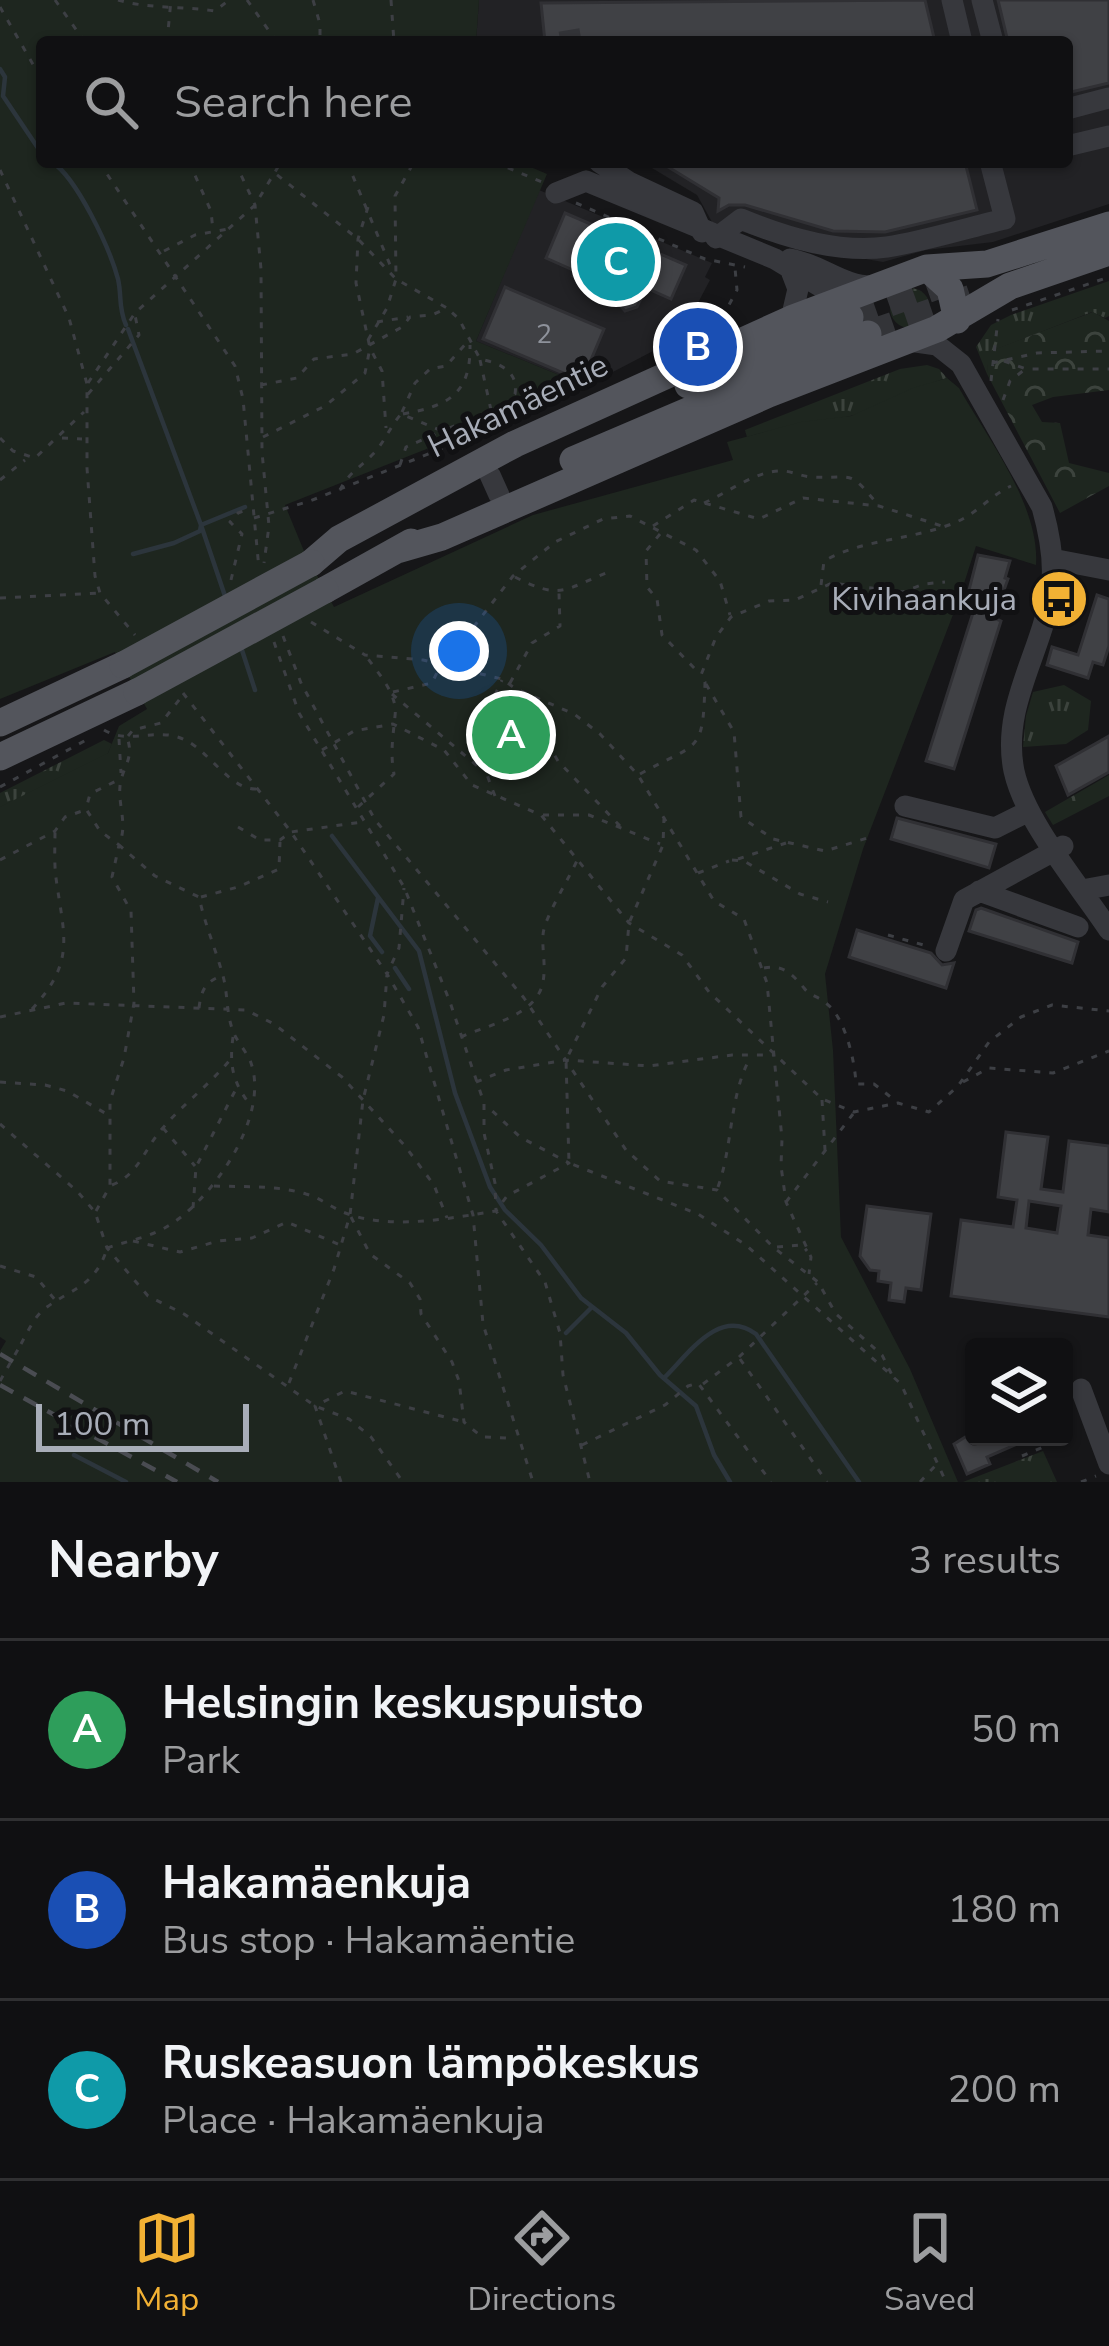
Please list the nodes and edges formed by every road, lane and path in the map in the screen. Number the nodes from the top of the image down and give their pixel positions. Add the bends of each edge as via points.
1 (55, 0) edge
2 (118, 0) edge
3 (229, 0) edge
4 (247, 0) edge
5 (314, 0) edge
6 (326, 0) edge
7 (391, 0) edge
8 (952, 0) edge
9 (982, 0) edge
10 (170, 2) edge
11 (0, 7) edge
12 (316, 8) junction
13 (7, 19) junction
14 (0, 24) edge
15 (81, 36) edge
16 (167, 36) edge
17 (273, 36) edge
18 (319, 36) edge
19 (394, 36) edge
20 (961, 36) edge
21 (991, 36) edge
22 (36, 70) edge
23 (1109, 98) edge
24 (1073, 107) edge
25 (1109, 136) edge
26 (1073, 145) edge
27 (104, 168) edge
28 (192, 168) edge
29 (238, 168) edge
30 (276, 168) edge
31 (350, 168) edge
32 (411, 168) edge
33 (508, 168) edge
34 (592, 168) edge
35 (632, 168) edge
36 (996, 168) edge
37 (0, 170) edge
38 (273, 172) junction
39 (556, 193) junction
40 (255, 205) junction
41 (368, 207) junction
42 (1109, 226) edge
43 (704, 227) junction
44 (230, 229) junction
45 (213, 232) junction
46 (358, 239) junction
47 (1109, 252) edge
48 (161, 253) junction
49 (774, 265) junction
50 (735, 267) junction
51 (927, 268) junction
52 (178, 277) junction
53 (1109, 277) edge
54 (396, 279) junction
55 (874, 286) junction
56 (447, 308) junction
57 (135, 313) junction
58 (410, 317) junction
59 (858, 318) junction
60 (791, 319) junction
61 (956, 320) junction
62 (377, 322) junction
63 (713, 335) dead end
64 (368, 340) junction
65 (470, 340) junction
66 (908, 341) junction
67 (370, 348) junction
68 (1109, 351) edge
69 (480, 358) junction
70 (1004, 361) junction
71 (992, 363) junction
72 (962, 364) junction
73 (1026, 369) junction
74 (1109, 369) edge
75 (87, 384) junction
76 (261, 385) junction
77 (990, 391) dead end
78 (86, 397) junction
79 (1000, 408) dead end
80 (85, 411) junction
81 (492, 412) junction
82 (401, 414) junction
83 (516, 419) dead end
84 (386, 430) junction
85 (442, 431) junction
86 (0, 438) edge
87 (60, 438) junction
88 (262, 438) junction
89 (86, 439) junction
90 (27, 458) junction
91 (400, 467) junction
92 (0, 480) edge
93 (1018, 483) dead end
94 (494, 485) junction
95 (340, 490) junction
96 (703, 503) junction
97 (879, 506) junction
98 (251, 508) junction
99 (268, 516) junction
100 (252, 518) junction
101 (651, 527) junction
102 (945, 527) junction
103 (661, 533) junction
104 (397, 550) junction
105 (1052, 560) junction
106 (310, 563) junction
107 (1109, 570) edge
108 (610, 571) dead end
109 (266, 576) dead end
110 (513, 576) junction
111 (945, 582) dead end
112 (261, 587) dead end
113 (820, 588) junction
114 (230, 592) dead end
115 (100, 593) junction
116 (559, 593) junction
117 (0, 598) edge
118 (731, 616) junction
119 (134, 634) dead end
120 (284, 640) dead end
121 (345, 644) dead end
122 (276, 650) dead end
123 (365, 655) junction
124 (441, 664) junction
125 (464, 669) junction
126 (701, 675) junction
127 (502, 679) junction
128 (172, 680) dead end
129 (705, 682) junction
130 (510, 684) junction
131 (516, 689) junction
132 (391, 693) junction
133 (184, 694) junction
134 (0, 723) edge
135 (393, 724) junction
136 (104, 730) dead end
137 (127, 738) junction
138 (88, 739) dead end
139 (119, 739) junction
140 (333, 745) junction
141 (320, 751) junction
142 (0, 757) edge
143 (485, 772) junction
144 (638, 775) junction
145 (122, 778) junction
146 (0, 787) edge
147 (259, 789) junction
148 (495, 796) junction
149 (365, 802) junction
150 (905, 806) dead end
151 (86, 809) junction
152 (356, 809) junction
153 (1029, 812) junction
154 (541, 815) junction
155 (664, 815) junction
156 (364, 822) junction
157 (620, 826) junction
158 (238, 827) dead end
159 (56, 831) junction
160 (291, 832) junction
161 (874, 836) dead end
162 (280, 840) junction
163 (788, 842) junction
164 (119, 845) junction
165 (663, 845) junction
166 (1059, 848) junction
167 (578, 856) junction
168 (0, 860) edge
169 (732, 860) junction
170 (696, 873) junction
171 (1109, 885) edge
172 (404, 886) junction
173 (1082, 890) junction
174 (979, 891) junction
175 (199, 897) junction
176 (828, 902) dead end
177 (629, 922) junction
178 (1078, 927) dead end
179 (1109, 931) edge
180 (888, 935) dead end
181 (946, 951) joint
182 (762, 968) junction
183 (387, 974) junction
184 (223, 975) junction
185 (134, 1003) junction
186 (527, 1004) junction
187 (199, 1008) junction
188 (227, 1009) junction
189 (31, 1011) junction
190 (1109, 1011) edge
191 (0, 1017) edge
192 (233, 1033) junction
193 (460, 1037) junction
194 (1109, 1051) edge
195 (775, 1055) junction
196 (751, 1057) junction
197 (566, 1060) junction
198 (229, 1061) junction
199 (0, 1082) edge
200 (476, 1082) junction
201 (958, 1086) junction
202 (237, 1087) junction
203 (822, 1099) junction
204 (363, 1100) junction
205 (484, 1103) junction
206 (898, 1103) junction
207 (252, 1107) junction
208 (854, 1112) junction
209 (109, 1114) junction
210 (0, 1124) edge
211 (163, 1128) junction
212 (825, 1152) junction
213 (569, 1162) junction
214 (196, 1167) junction
215 (110, 1186) junction
216 (214, 1186) junction
217 (718, 1190) junction
218 (787, 1202) junction
219 (193, 1210) junction
220 (496, 1211) junction
221 (95, 1212) junction
222 (350, 1215) junction
223 (473, 1215) junction
224 (447, 1218) junction
225 (131, 1240) junction
226 (341, 1246) junction
227 (773, 1247) junction
228 (107, 1248) junction
229 (811, 1257) junction
230 (0, 1266) edge
231 (806, 1275) junction
232 (818, 1282) junction
233 (799, 1296) junction
234 (57, 1303) junction
235 (739, 1357) junction
236 (892, 1375) junction
237 (0, 1381) edge
238 (288, 1385) junction
239 (702, 1385) junction
240 (1081, 1389) dead end
241 (315, 1406) junction
242 (464, 1422) junction
243 (1076, 1433) dead end
244 (508, 1438) dead end
245 (579, 1445) junction
246 (1022, 1456) dead end
247 (938, 1464) junction
248 (1102, 1470) edge
249 (341, 1482) edge
250 (403, 1482) edge
251 (533, 1482) edge
252 (590, 1482) edge
253 (771, 1482) edge
254 (827, 1482) edge
255 (920, 1482) edge
256 (946, 1482) edge
257 (1081, 1482) edge

1 - 15 path
2 - 10 path
3 - 10 path via 214,11
4 - 17 path
5 - 12 path
6 - 12 path
7 - 19 path
8 - 20 street
9 - 21 street
10 - 16 path
11 - 13 path
12 - 18 path
13 - 14 path
13 - 22 path
23 - 24 street
25 - 26 street
27 - 48 path
28 - 45 path
29 - 40 path
30 - 38 path
31 - 41 path
32 - 54 path via 395,196
33 - 39 path
34 - 39 street
34 - 43 street
35 - 43 street via 675,190
36 - 43 street via 1005,218 886,247 807,241 741,219
37 - 75 path via 69,318
38 - 40 path
38 - 46 path
39 - 50 path
40 - 44 path
40 - 76 path
41 - 46 path
41 - 54 path
42 - 51 main road via 987,264
43 - 49 street
44 - 45 path
44 - 52 path
45 - 48 path
46 - 54 path
46 - 64 path via 356,283
47 - 61 main road, Hakamäentie via 1010,286
48 - 52 path
49 - 50 path
49 - 55 street via 808,262 849,284
49 - 59 street
49 - 60 street via 797,289
50 - 63 path via 737,290
51 - 55 main road
51 - 61 main road via 950,289
52 - 57 path
52 - 98 path via 238,375
53 - 71 path via 999,314
54 - 56 path
54 - 62 path
55 - 59 main road
56 - 58 path
56 - 65 path
57 - 75 path
57 - 78 path via 139,335
58 - 62 path
58 - 67 path
59 - 60 main road, Hakamäentie
59 - 66 main road
59 - 94 main road, Hakamäentie via 764,375
60 - 106 main road, Hakamäentie via 515,443 339,539
61 - 66 main road, Hakamäentie
61 - 72 street
62 - 64 path
64 - 67 path
65 - 69 path
65 - 82 path via 416,383
65 - 82 path via 470,365 452,398
66 - 72 street via 928,341
66 - 104 main road, Hakamäentie
67 - 76 path via 314,359 297,378
67 - 84 path via 382,371
67 - 88 path via 365,373 325,406
68 - 70 path
69 - 81 path
69 - 81 path via 502,364 516,384
70 - 71 path
70 - 73 path
71 - 77 path
72 - 105 street via 1040,502
73 - 74 path
73 - 79 path via 1010,382
75 - 78 path
76 - 88 path
78 - 80 path
80 - 87 path
80 - 89 path
81 - 85 path
82 - 84 path
82 - 85 path
83 - 91 path
84 - 95 path
85 - 91 path via 406,447
86 - 90 path
87 - 89 path
87 - 90 path
88 - 99 path
89 - 115 path
90 - 92 path
91 - 95 path
93 - 102 path
94 - 104 main road, Hakamäentie
94 - 106 main road, Hakamäentie
95 - 99 path
96 - 97 path via 759,519 803,498
96 - 97 path via 782,471 844,474
96 - 101 path via 694,500
97 - 102 path
98 - 100 path
98 - 114 path via 230,522 242,534
99 - 100 path
99 - 109 path
100 - 112 path
101 - 103 path
101 - 110 path via 630,516 603,519 555,542
102 - 113 path via 846,549 824,561
103 - 118 path via 696,550 720,581
103 - 126 path via 646,550 647,587 662,635
104 - 142 main road, Hakamäentie, bridge
105 - 107 street
105 - 153 street via 1049,599 1010,732
106 - 134 main road, Hakamäentie, bridge
108 - 116 path
110 - 116 path
110 - 125 path via 462,642
111 - 113 path via 903,592
113 - 118 path
115 - 117 path
115 - 119 path
116 - 130 path via 560,626 532,643
118 - 126 path
120 - 140 path
121 - 123 path
122 - 141 path
123 - 124 path
123 - 132 path
124 - 125 path
124 - 132 path via 432,683
125 - 127 path
126 - 129 path
127 - 130 path
127 - 143 path via 479,737
128 - 133 path
129 - 144 path via 702,737 691,751
129 - 163 path via 734,732 741,817
130 - 131 path
131 - 144 path via 574,714
131 - 157 path via 558,761
132 - 135 path
132 - 143 path
133 - 137 path via 161,723
133 - 147 path
135 - 140 path via 354,730
135 - 148 path via 444,750 472,785
135 - 149 path via 394,774
136 - 139 path
137 - 139 path
137 - 145 path
137 - 147 path via 162,732 184,739 243,788
138 - 146 path
139 - 145 path
140 - 141 path
140 - 149 path
141 - 152 path
143 - 148 path
144 - 155 path
145 - 151 path via 90,794
145 - 164 path
147 - 160 path
148 - 154 path
149 - 152 path
149 - 186 path
150 - 153 street via 995,828
151 - 159 path via 64,817
151 - 164 path
152 - 156 path
153 - 166 street
154 - 157 path via 589,815
154 - 167 path
155 - 165 path
155 - 170 path
156 - 160 path
156 - 172 path
157 - 165 path
158 - 162 path
159 - 168 path
159 - 189 path via 65,959
160 - 162 path
160 - 183 path
161 - 163 path via 825,851
162 - 175 path via 280,869
163 - 169 path
164 - 175 path via 155,876
164 - 185 path via 111,867 130,903
165 - 177 path
166 - 173 street
166 - 174 street
167 - 177 path
167 - 186 path via 542,931 542,989
169 - 170 path
169 - 176 path
170 - 182 path via 714,901 744,920
171 - 173 street
172 - 183 path via 399,948
172 - 193 path
173 - 179 street
174 - 178 street
174 - 181 street via 964,900
175 - 184 path
177 - 195 path via 682,956
177 - 197 path via 626,958
180 - 181 path
182 - 195 path
182 - 206 path via 795,975 806,992 831,1005 849,1040 856,1084 874,1084
183 - 204 path
183 - 223 path via 418,1027
184 - 187 path via 209,981
184 - 188 path
185 - 187 path
185 - 189 path
185 - 209 path
186 - 193 path
186 - 197 path
187 - 188 path
188 - 192 path
188 - 204 path via 274,1024
189 - 191 path
190 - 201 path via 1052,1005 1021,1017 989,1042
192 - 198 path
192 - 207 path via 253,1065
193 - 200 path
194 - 201 path via 1053,1073 989,1067
195 - 196 path
195 - 203 path
195 - 218 path
196 - 197 path via 649,1066
196 - 217 path via 738,1081
197 - 200 path
197 - 213 path
197 - 217 path via 626,1150 660,1181
198 - 202 path
198 - 211 path
199 - 209 path via 45,1084
200 - 205 path
201 - 206 path via 928,1112
202 - 207 path
202 - 214 path
203 - 208 path
203 - 212 path
204 - 222 path
204 - 224 path via 434,1185
205 - 213 path via 520,1138
205 - 220 path
206 - 208 path
207 - 216 path
208 - 212 path
209 - 215 path
210 - 221 path
211 - 214 path
211 - 215 path via 128,1179
212 - 218 path
213 - 220 path via 507,1196
213 - 233 path via 698,1214 746,1245
214 - 219 path
215 - 221 path
216 - 219 path
216 - 222 path via 277,1187
217 - 227 path
218 - 229 path
219 - 225 path
220 - 223 path
220 - 245 path via 545,1282
221 - 228 path
222 - 224 path
222 - 226 path
222 - 242 path via 370,1254 420,1299 459,1381
223 - 224 path
223 - 251 path via 483,1324
225 - 226 path via 180,1252 287,1222
225 - 228 path
226 - 238 path
227 - 229 path via 802,1245
227 - 231 path
228 - 234 path via 92,1276
228 - 238 path via 148,1295
229 - 231 path
230 - 234 path via 35,1277
231 - 232 path
232 - 233 path
232 - 236 path
233 - 235 path
233 - 236 path
234 - 237 path, bridge via 41,1312
235 - 239 path
235 - 254 path
236 - 247 path
238 - 241 path
239 - 245 path
239 - 253 path
240 - 248 street
241 - 242 path via 345,1391
241 - 249 path
241 - 250 path via 370,1437
242 - 244 path via 482,1438
243 - 246 path
245 - 252 path
247 - 255 path
247 - 256 path
248 - 257 path

